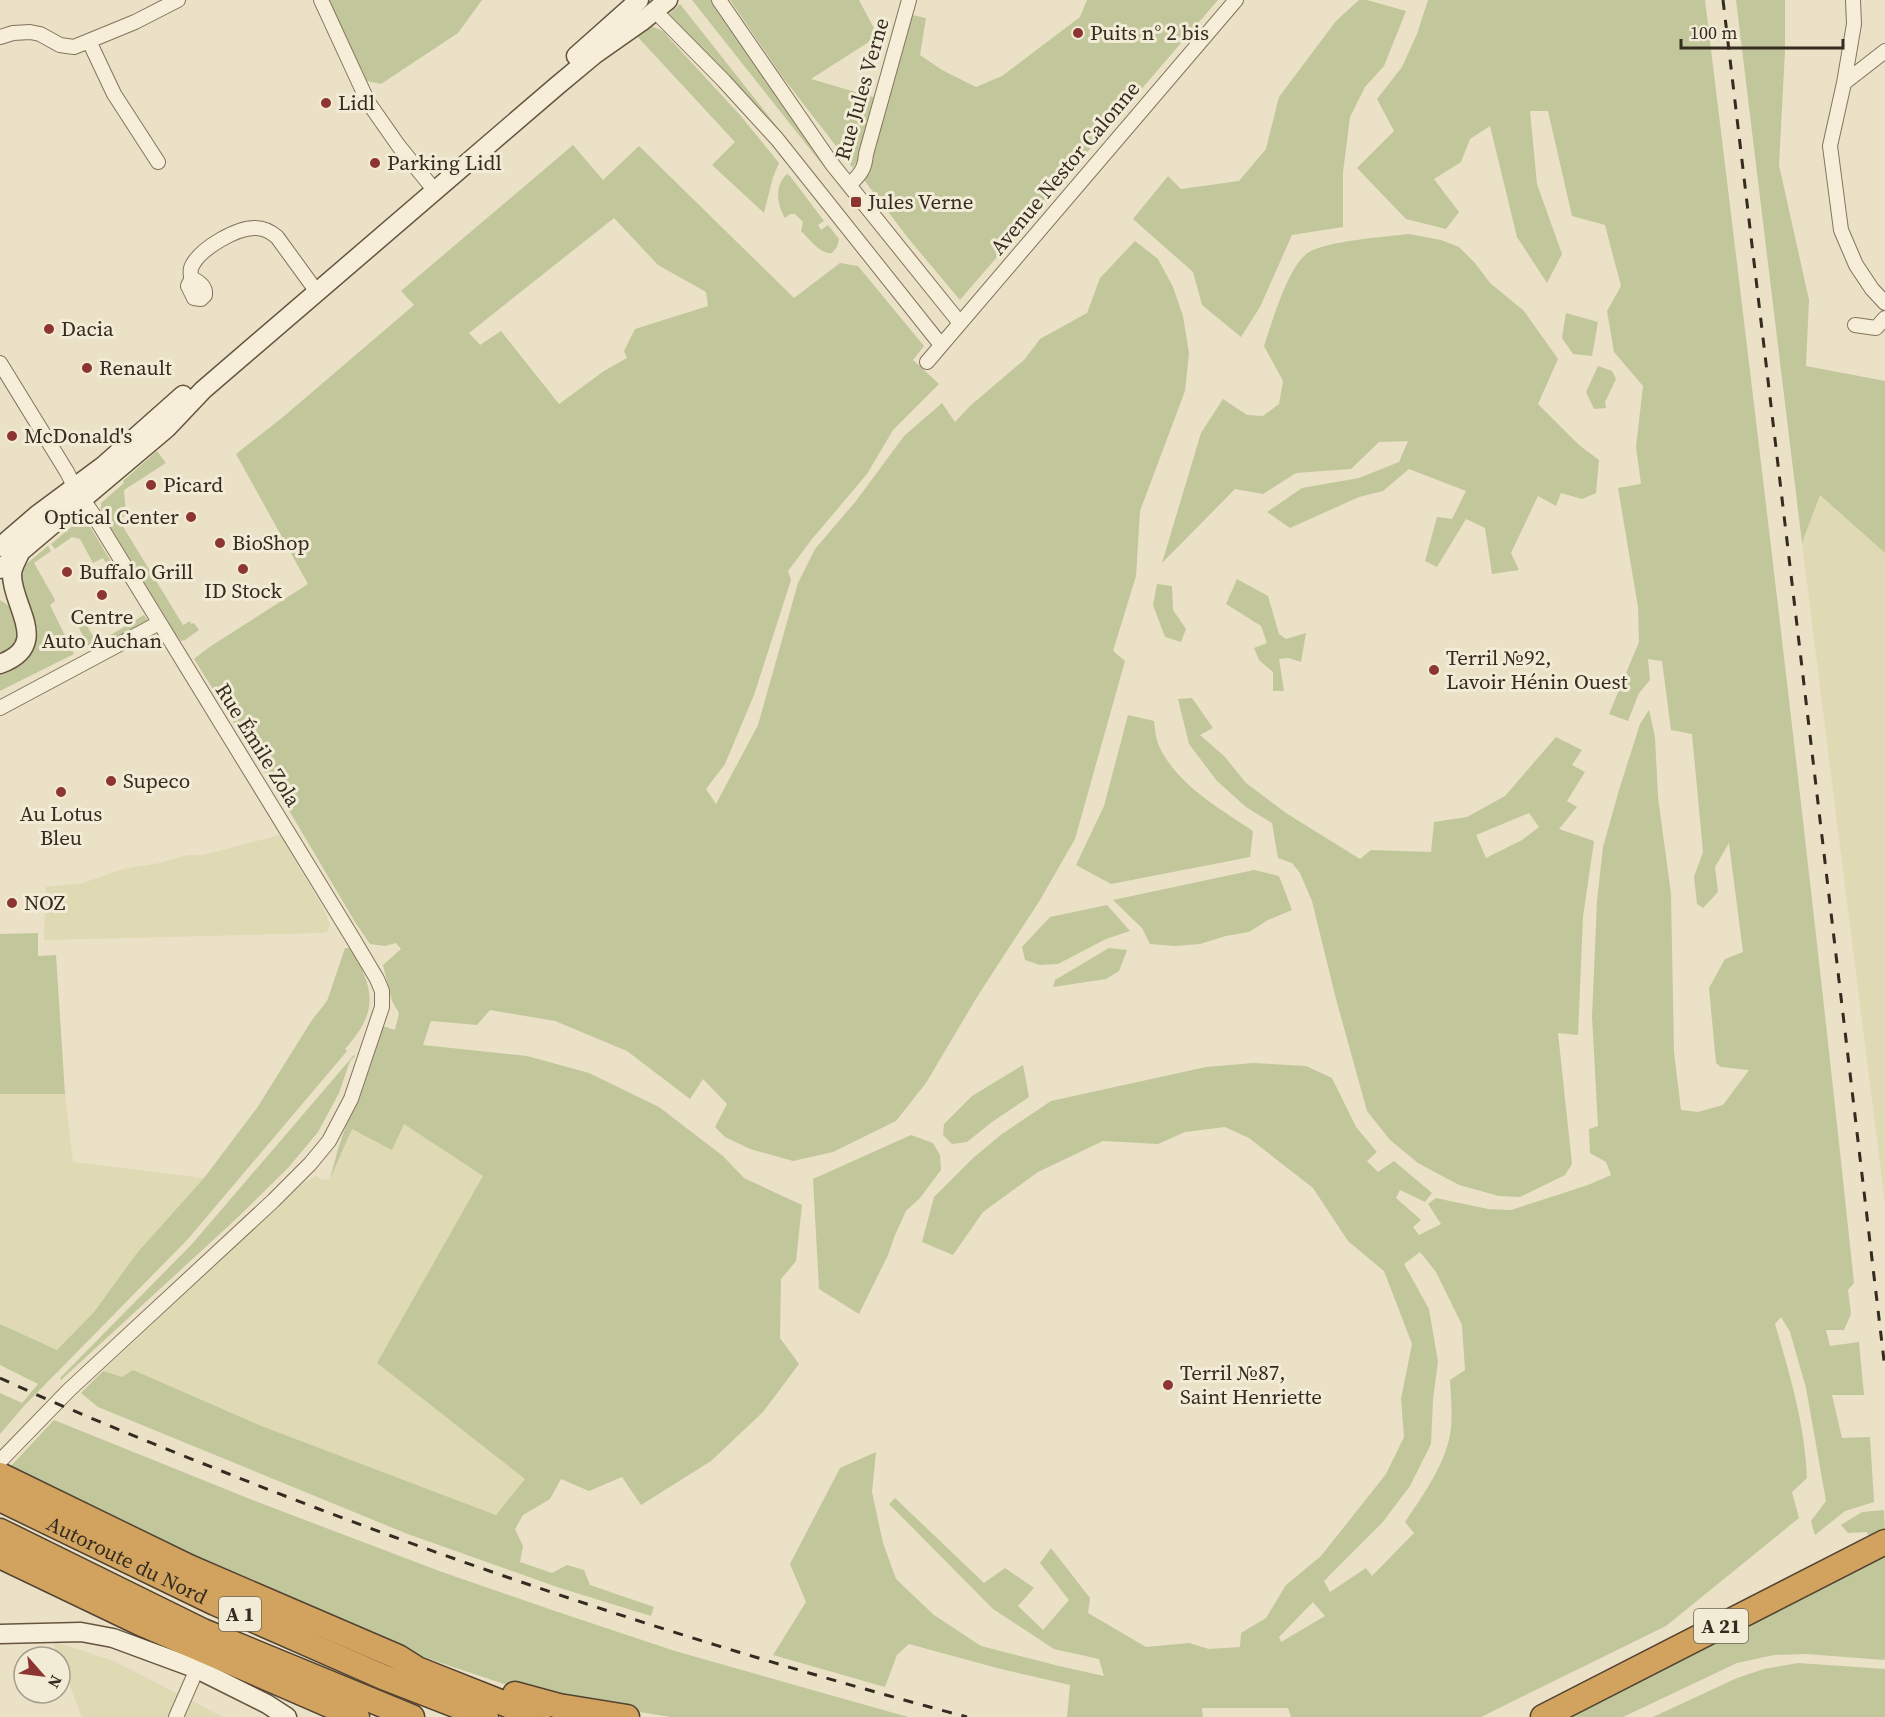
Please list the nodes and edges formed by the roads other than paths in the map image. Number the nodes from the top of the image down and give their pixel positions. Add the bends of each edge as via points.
1 (178, 0) edge
2 (321, 0) edge
3 (719, 0) edge
4 (909, 0) edge
5 (1236, 0) edge
6 (1853, 0) edge
7 (655, 2) edge
8 (0, 38) edge
9 (89, 41) junction
10 (1885, 51) edge
11 (1844, 83) junction
12 (158, 162) dead end
13 (849, 185) junction
14 (431, 187) junction
15 (191, 278) dead end
16 (314, 288) junction
17 (1885, 303) edge
18 (1885, 318) edge
19 (960, 323) junction
20 (1856, 325) dead end
21 (941, 345) junction
22 (927, 362) dead end
23 (0, 363) edge
24 (79, 494) junction
25 (0, 547) edge
26 (21, 551) junction
27 (0, 569) edge
28 (0, 595) edge
29 (21, 607) junction
30 (159, 622) junction
31 (0, 664) edge
32 (0, 708) edge
33 (0, 1461) edge
34 (5, 1485) edge
35 (0, 1531) edge
36 (1878, 1546) edge
37 (0, 1556) edge
38 (0, 1634) edge
39 (398, 1657) junction
40 (197, 1669) junction
41 (176, 1717) edge
42 (287, 1717) edge
43 (357, 1717) edge
44 (412, 1717) edge
45 (486, 1717) edge
46 (538, 1717) edge
47 (627, 1717) edge
48 (1543, 1717) edge

1 - 9 street
2 - 14 street via 368,102
3 - 13 street
4 - 13 street, Rue Jules Verne via 865,165
5 - 19 street, Avenue Nestor Calonne
6 - 11 street via 1854,24
7 - 14 main road
7 - 14 main road via 573,59
7 - 21 street via 777,139
8 - 9 street via 22,31 40,34 67,47
9 - 12 street via 114,94
10 - 11 street
11 - 17 street via 1830,146 1841,230 1856,265
13 - 19 street
14 - 16 main road
15 - 16 street via 192,265 202,253 230,235 254,227 277,237
16 - 24 main road via 167,428
18 - 20 street via 1876,328
19 - 21 street, Avenue Nestor Calonne
21 - 22 street, Avenue Nestor Calonne
23 - 24 street, Rue Émile Zola
24 - 25 main road via 35,517
24 - 26 main road
24 - 30 street, Rue Émile Zola
26 - 27 main road
26 - 29 main road via 12,574
28 - 29 main road
29 - 31 main road via 27,628 25,640 14,656
30 - 32 street
30 - 33 street, Rue Émile Zola via 377,979 382,996 380,1016 351,1099 329,1141 310,1164 69,1390
34 - 39 highway
34 - 45 highway, Autoroute du Nord / A 1 via 215,1603 383,1677
35 - 44 highway, Autoroute du Nord / A 1 via 203,1631
36 - 48 highway, A 21
37 - 43 highway via 140,1623
38 - 40 main road via 81,1632 113,1638
39 - 46 highway
39 - 47 highway via 516,1695
40 - 41 street
40 - 42 main road

